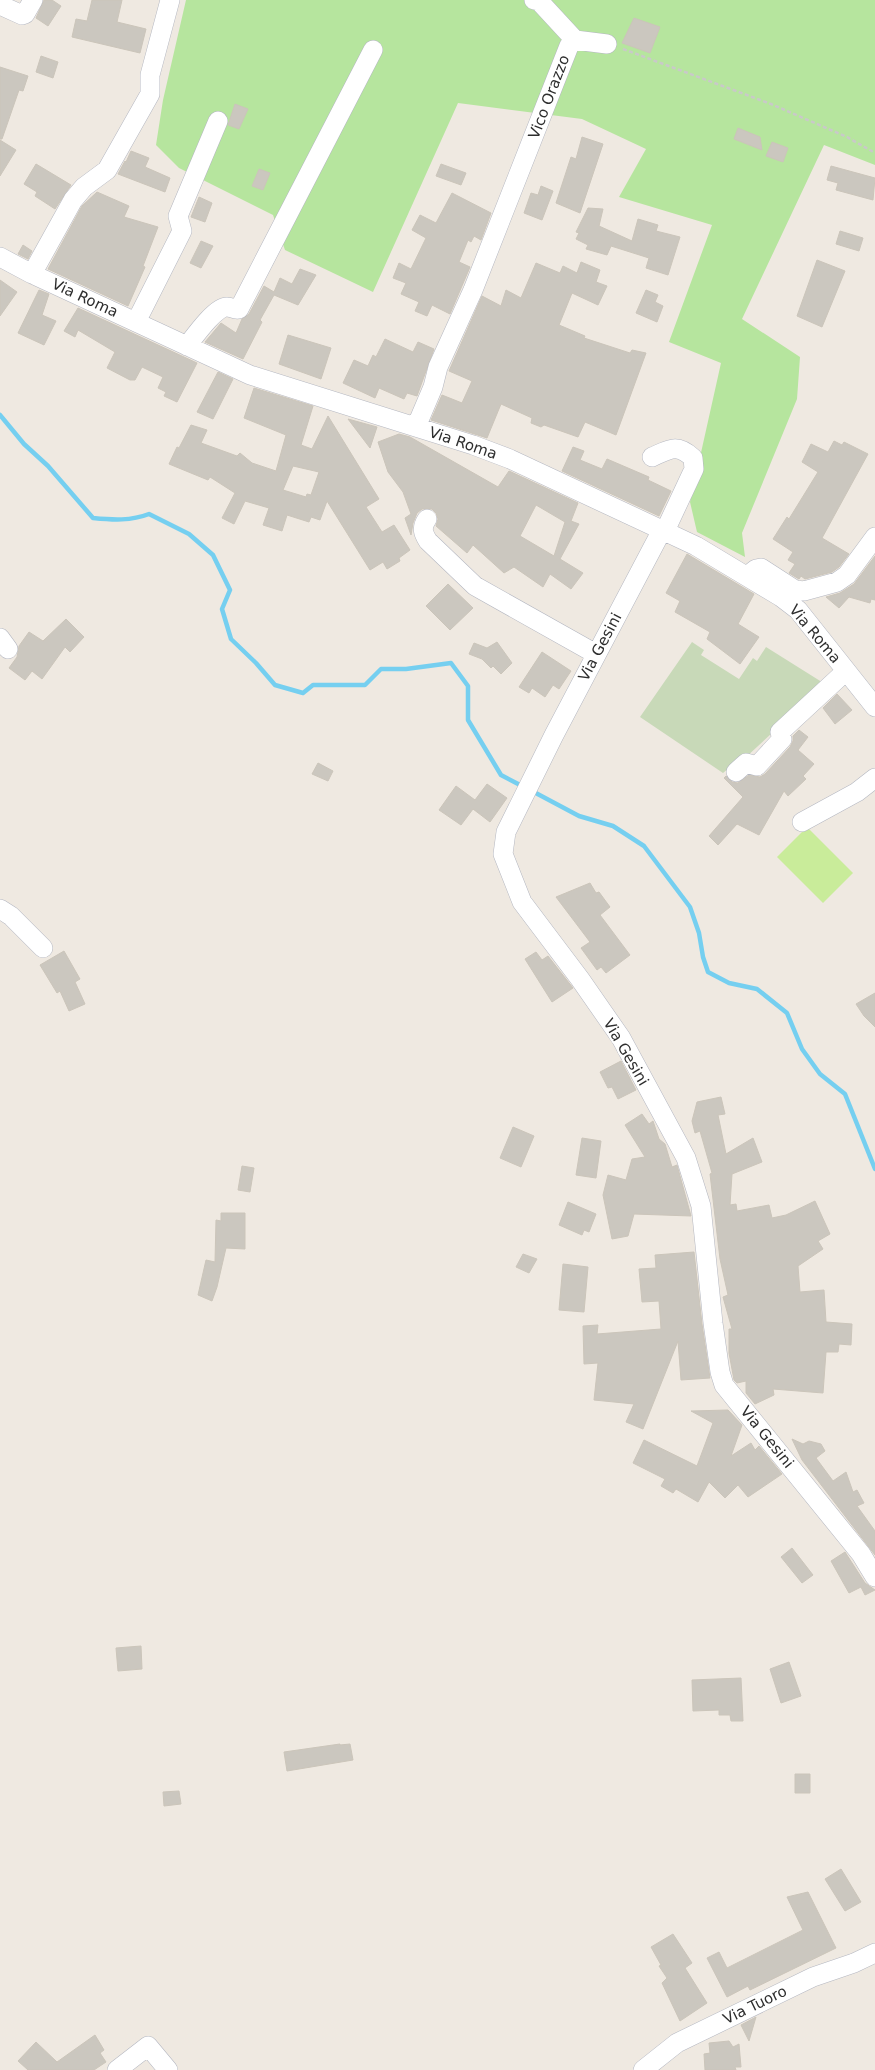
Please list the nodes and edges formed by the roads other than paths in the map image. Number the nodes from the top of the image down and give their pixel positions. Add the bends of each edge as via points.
1 (33, 0) edge
2 (170, 0) edge
3 (534, 0) edge
4 (0, 5) edge
5 (575, 40) junction
6 (607, 44) road end
7 (373, 50) dead end
8 (218, 121) dead end
9 (0, 257) edge
10 (32, 274) junction
11 (136, 322) junction
12 (187, 346) junction
13 (416, 427) junction
14 (652, 457) dead end
15 (426, 519) dead end
16 (663, 530) junction
17 (875, 537) edge
18 (748, 576) junction
19 (596, 654) junction
20 (846, 671) junction
21 (875, 707) edge
22 (736, 772) dead end
23 (875, 778) edge
24 (802, 822) dead end
25 (0, 909) edge
26 (43, 948) dead end
27 (875, 1577) edge
28 (875, 1953) edge
29 (117, 2070) edge
30 (168, 2070) edge
31 (643, 2070) edge

1 - 4 street via 22,15
2 - 10 street via 150,75 150,94 106,170 73,200
3 - 5 street via 539,1
5 - 6 street, Vico Orazzo
5 - 13 street, Vico Orazzo via 569,46
7 - 12 street via 239,309 222,308
8 - 11 street via 178,216 182,231
9 - 10 street, Via Roma
10 - 11 street, Via Roma
11 - 12 street, Via Roma
12 - 13 street, Via Roma via 250,375
13 - 16 street, Via Roma via 510,459
14 - 16 street, Via Gesini via 671,448 679,448 694,458 694,469
15 - 19 street via 423,534 428,541 475,586
16 - 18 street, Via Roma
16 - 19 street, Via Gesini
17 - 18 street via 848,575 837,582 804,592 794,590 761,568
18 - 20 street, Via Roma via 798,610
19 - 27 street, Via Gesini via 506,832 502,854 522,902 621,1038 686,1158 701,1206 714,1333 724,1385 861,1554
20 - 21 street, Via Roma
20 - 22 street via 780,732 782,739 757,766 746,763
23 - 24 street via 858,792
25 - 26 street
28 - 31 street, Via Tuoro via 813,1977 677,2043
29 - 30 street via 148,2046

